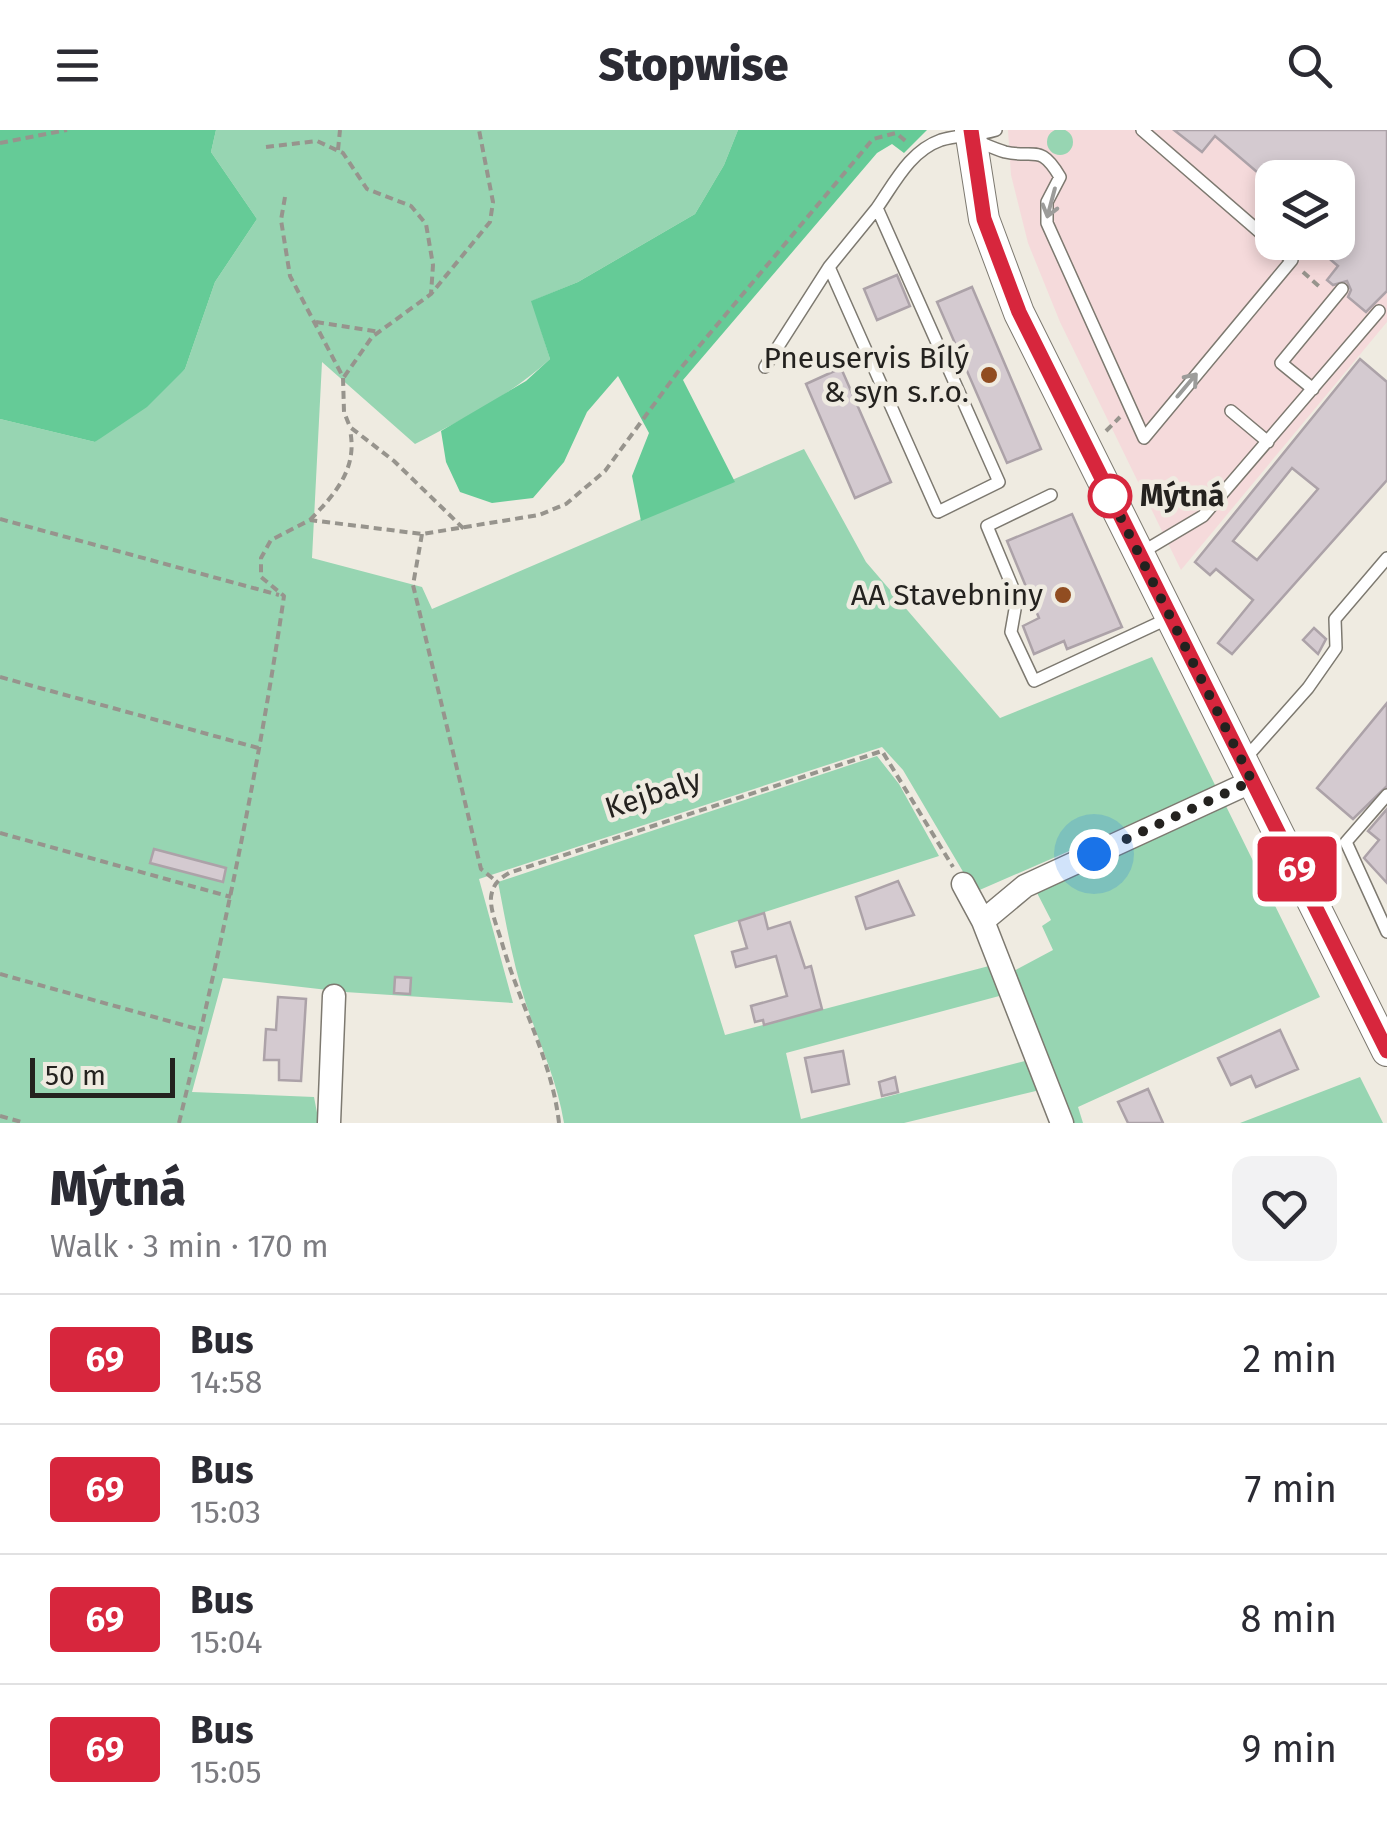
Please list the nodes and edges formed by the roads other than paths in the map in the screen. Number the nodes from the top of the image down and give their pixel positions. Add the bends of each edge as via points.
1 (1142, 130) edge
2 (979, 133) edge
3 (877, 208) junction
4 (829, 266) junction
5 (1342, 288) dead end
6 (1379, 312) dead end
7 (764, 366) dead end
8 (1313, 389) junction
9 (1231, 411) dead end
10 (1268, 442) junction
11 (1051, 496) dead end
12 (1140, 554) junction
13 (1387, 558) edge
14 (1171, 618) junction
15 (1248, 771) junction
16 (1387, 795) edge
17 (962, 884) road end
18 (983, 922) junction
19 (1387, 932) edge
20 (334, 996) dead end
21 (1387, 1051) edge
22 (329, 1123) edge
23 (1062, 1123) edge

2 -> 1 lane via 1009,153 1035,152 1060,177 1047,224 1144,438 1292,260
2 - 3 lane via 918,151
2 - 12 street via 984,219 1019,312
3 - 4 lane
3 - 4 lane via 999,482 938,512
4 - 7 lane
5 - 8 lane via 1281,363
6 - 8 lane
8 - 10 lane
9 - 10 lane
10 - 12 lane via 1203,516
11 - 14 lane via 987,526 1017,598 1011,632 1034,681
12 - 14 street
13 - 15 lane via 1335,619 1336,648
14 - 15 street
15 - 18 street via 1025,886
15 - 21 street
16 - 19 lane via 1346,842
17 - 18 street
18 - 23 street
20 - 22 street

